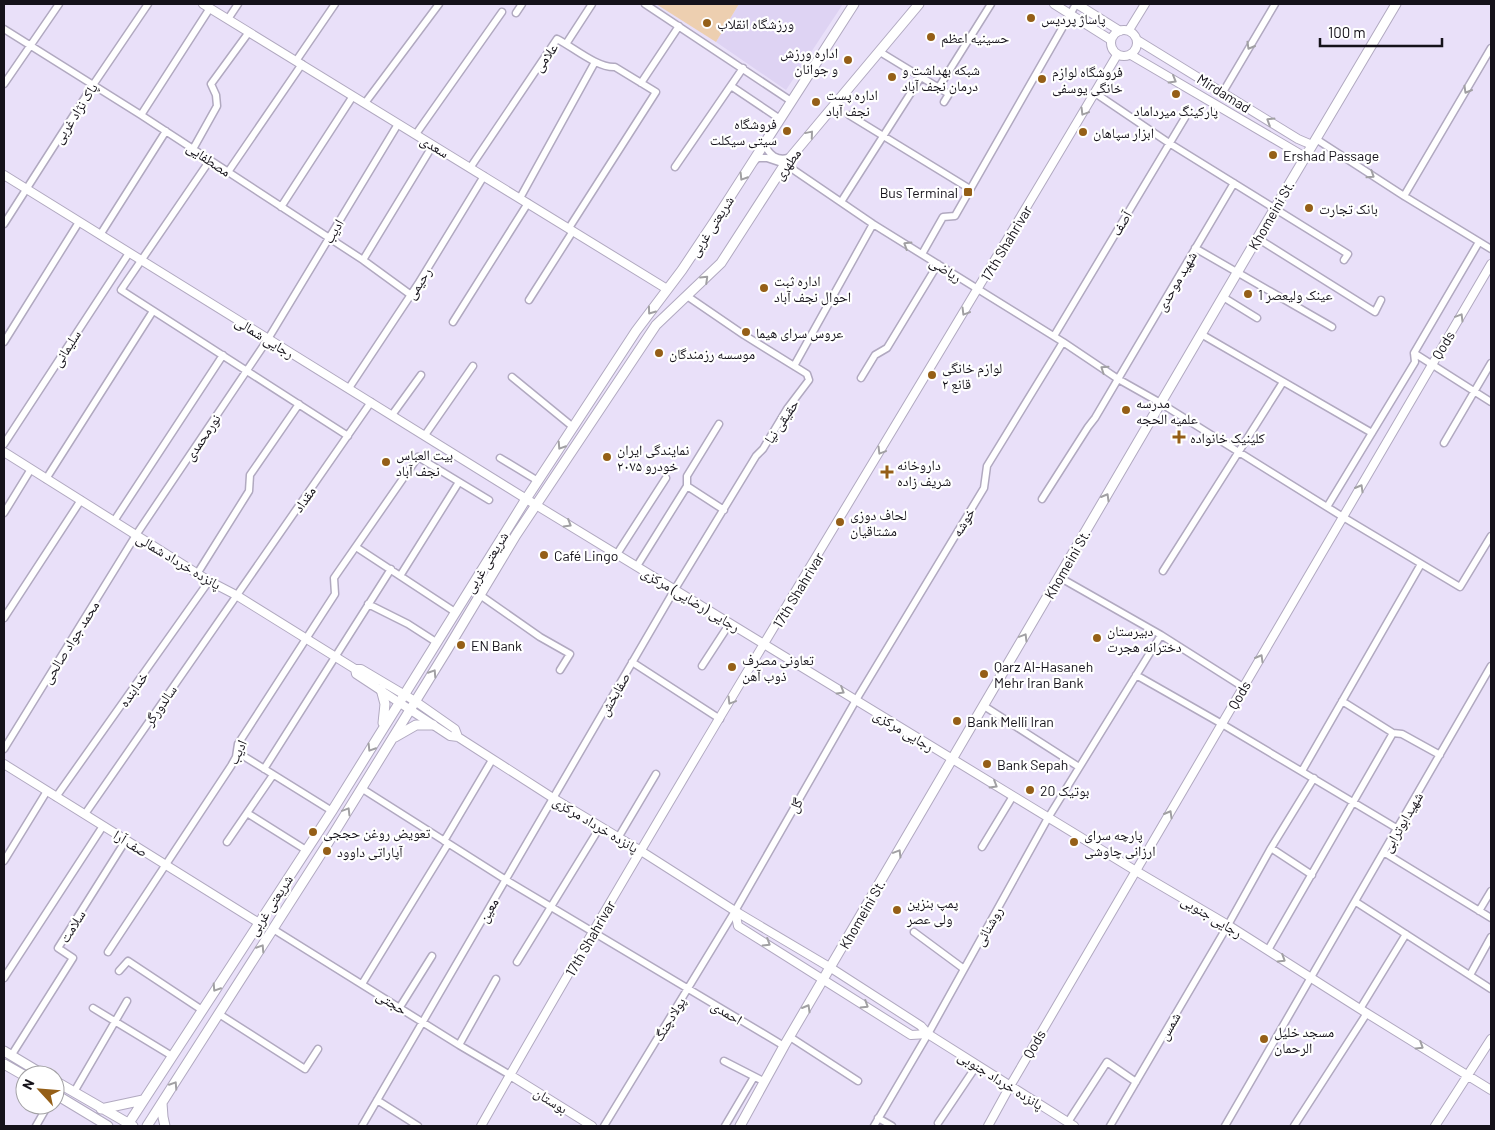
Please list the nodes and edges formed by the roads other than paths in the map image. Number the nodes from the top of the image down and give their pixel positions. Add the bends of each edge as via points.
1 (59, 4) edge
2 (148, 4) edge
3 (203, 4) edge
4 (238, 4) edge
5 (335, 4) edge
6 (439, 4) edge
7 (522, 4) edge
8 (592, 4) edge
9 (854, 4) edge
10 (919, 4) edge
11 (991, 4) edge
12 (1054, 4) edge
13 (1077, 4) edge
14 (1144, 4) edge
15 (1275, 4) edge
16 (1396, 4) edge
17 (650, 5) edge
18 (210, 8) junction
19 (502, 12) dead end
20 (516, 13) dead end
21 (1070, 14) junction
22 (228, 19) junction
23 (679, 26) junction
24 (4, 29) edge
25 (1129, 30) junction
26 (1120, 31) junction
27 (249, 32) junction
28 (1111, 40) junction
29 (1137, 40) junction
30 (566, 44) junction
31 (30, 46) junction
32 (1491, 48) edge
33 (880, 52) junction
34 (1117, 55) junction
35 (1131, 55) junction
36 (595, 62) junction
37 (299, 63) junction
38 (743, 68) junction
39 (921, 77) junction
40 (641, 83) junction
41 (4, 84) edge
42 (93, 85) junction
43 (731, 86) junction
44 (939, 88) junction
45 (1223, 92) junction
46 (1095, 93) junction
47 (353, 96) junction
48 (791, 101) junction
49 (944, 102) dead end
50 (365, 103) junction
51 (1189, 111) dead end
52 (141, 115) junction
53 (849, 115) dead end
54 (780, 119) junction
55 (398, 124) junction
56 (166, 131) junction
57 (416, 134) junction
58 (884, 136) junction
59 (765, 142) junction
60 (1314, 142) junction
61 (1169, 143) junction
62 (434, 145) junction
63 (193, 149) junction
64 (1305, 156) junction
65 (791, 157) junction
66 (210, 160) junction
67 (752, 162) junction
68 (781, 163) junction
69 (676, 167) dead end
70 (470, 168) junction
71 (228, 172) junction
72 (4, 175) edge
73 (484, 176) junction
74 (1234, 183) junction
75 (26, 189) junction
76 (970, 189) junction
77 (1404, 196) junction
78 (520, 198) junction
79 (842, 202) junction
80 (528, 203) junction
81 (281, 207) junction
82 (1274, 208) junction
83 (6, 216) edge
84 (79, 222) junction
85 (4, 224) edge
86 (873, 224) junction
87 (571, 230) junction
88 (100, 235) junction
89 (1258, 238) junction
90 (329, 239) junction
91 (1479, 242) junction
92 (1195, 248) junction
93 (1491, 250) edge
94 (128, 253) junction
95 (922, 254) junction
96 (141, 260) junction
97 (363, 260) junction
98 (1344, 260) dead end
99 (938, 264) junction
100 (1491, 264) edge
101 (1237, 273) junction
102 (667, 289) junction
103 (979, 289) junction
104 (410, 295) junction
105 (687, 296) junction
106 (1223, 297) junction
107 (529, 300) dead end
108 (1381, 300) dead end
109 (153, 311) junction
110 (1257, 318) dead end
111 (453, 322) dead end
112 (656, 324) joint
113 (1332, 327) dead end
114 (1201, 334) junction
115 (1054, 336) junction
116 (268, 339) junction
117 (4, 342) edge
118 (1063, 342) junction
119 (1414, 353) junction
120 (223, 355) junction
121 (1491, 363) edge
122 (1432, 365) junction
123 (473, 366) dead end
124 (794, 366) junction
125 (247, 370) junction
126 (421, 375) dead end
127 (512, 377) dead end
128 (861, 378) dead end
129 (1118, 379) junction
130 (1284, 382) junction
131 (348, 388) junction
132 (1475, 390) junction
133 (371, 402) junction
134 (1491, 402) edge
135 (1161, 403) junction
136 (299, 404) junction
137 (392, 415) junction
138 (719, 424) dead end
139 (573, 427) junction
140 (1372, 433) junction
141 (424, 435) junction
142 (348, 436) junction
143 (1444, 443) dead end
144 (4, 444) edge
145 (1238, 451) junction
146 (4, 452) edge
147 (500, 458) dead end
148 (30, 469) junction
149 (666, 478) dead end
150 (46, 479) junction
151 (538, 481) junction
152 (459, 482) junction
153 (686, 486) junction
154 (526, 499) junction
155 (1042, 499) dead end
156 (81, 500) junction
157 (489, 500) dead end
158 (536, 505) junction
159 (1327, 507) junction
160 (724, 510) junction
161 (4, 512) edge
162 (1343, 517) junction
163 (114, 521) junction
164 (136, 535) junction
165 (1491, 536) edge
166 (356, 547) junction
167 (618, 554) junction
168 (1421, 564) junction
169 (637, 566) junction
170 (390, 569) junction
171 (1162, 571) dead end
172 (197, 574) junction
173 (400, 576) junction
174 (1059, 577) junction
175 (209, 581) junction
176 (675, 589) junction
177 (236, 595) junction
178 (480, 595) junction
179 (368, 604) junction
180 (455, 612) junction
181 (4, 618) edge
182 (730, 623) junction
183 (1161, 635) junction
184 (306, 639) junction
185 (436, 642) junction
186 (765, 644) junction
187 (334, 656) junction
188 (632, 662) junction
189 (702, 666) dead end
190 (1491, 666) edge
191 (355, 669) junction
192 (560, 670) dead end
193 (1136, 675) junction
194 (1244, 687) junction
195 (381, 689) junction
196 (401, 698) junction
197 (856, 700) junction
198 (1342, 701) junction
199 (413, 705) junction
200 (984, 706) junction
201 (720, 719) junction
202 (1222, 724) junction
203 (433, 725) junction
204 (381, 732) junction
205 (1393, 733) junction
206 (458, 737) junction
207 (391, 740) junction
208 (4, 749) edge
209 (237, 752) junction
210 (1440, 755) junction
211 (953, 759) junction
212 (492, 760) junction
213 (4, 764) edge
214 (1079, 767) junction
215 (264, 769) junction
216 (1302, 771) junction
217 (656, 774) dead end
218 (273, 775) junction
219 (1314, 778) junction
220 (361, 788) junction
221 (47, 791) junction
222 (1013, 796) junction
223 (56, 797) junction
224 (553, 798) junction
225 (1354, 802) junction
226 (332, 811) junction
227 (247, 812) junction
228 (85, 814) junction
229 (1048, 818) junction
230 (103, 826) junction
231 (600, 827) junction
232 (1398, 829) junction
233 (618, 838) junction
234 (126, 840) junction
235 (227, 842) dead end
236 (446, 842) junction
237 (982, 848) dead end
238 (1271, 848) junction
239 (306, 850) junction
240 (641, 851) junction
241 (1384, 853) junction
242 (4, 861) edge
243 (166, 864) junction
244 (1136, 871) junction
245 (1312, 875) junction
246 (506, 880) junction
247 (1491, 891) edge
248 (1356, 902) junction
249 (552, 906) junction
250 (735, 911) junction
251 (1479, 911) junction
252 (1491, 918) edge
253 (259, 923) junction
254 (1228, 925) junction
255 (274, 929) junction
256 (594, 931) junction
257 (914, 932) dead end
258 (1406, 934) junction
259 (1491, 937) edge
260 (1268, 950) junction
261 (108, 952) dead end
262 (432, 956) dead end
263 (517, 962) dead end
264 (831, 968) junction
265 (964, 969) junction
266 (119, 971) dead end
267 (1470, 975) junction
268 (4, 978) edge
269 (1312, 978) junction
270 (496, 979) dead end
271 (824, 979) junction
272 (362, 984) junction
273 (688, 988) junction
274 (1491, 989) edge
275 (127, 1002) dead end
276 (400, 1007) junction
277 (93, 1008) dead end
278 (202, 1010) junction
279 (1364, 1011) junction
280 (219, 1014) junction
281 (422, 1021) junction
282 (115, 1022) junction
283 (928, 1034) junction
284 (790, 1037) junction
285 (1491, 1040) edge
286 (459, 1045) junction
287 (784, 1046) junction
288 (318, 1049) dead end
289 (7, 1054) edge
290 (172, 1056) junction
291 (724, 1061) dead end
292 (4, 1064) edge
293 (26, 1065) edge
294 (977, 1065) junction
295 (15, 1070) edge
296 (510, 1075) junction
297 (1468, 1076) junction
298 (754, 1077) junction
299 (858, 1081) dead end
300 (765, 1082) junction
301 (1136, 1082) junction
302 (1010, 1086) junction
303 (65, 1087) edge
304 (1491, 1090) edge
305 (74, 1092) junction
306 (65, 1100) edge
307 (87, 1100) junction
308 (143, 1100) junction
309 (377, 1100) junction
310 (162, 1103) junction
311 (101, 1108) junction
312 (82, 1110) junction
313 (42, 1115) edge
314 (94, 1117) junction
315 (878, 1118) junction
316 (938, 1124) dead end
317 (1071, 1124) edge
318 (129, 1125) edge
319 (36, 1126) edge
320 (98, 1126) edge
321 (108, 1126) edge
322 (147, 1126) edge
323 (165, 1126) edge
324 (362, 1126) edge
325 (418, 1126) edge
326 (481, 1126) edge
327 (592, 1126) edge
328 (604, 1126) edge
329 (725, 1126) edge
330 (740, 1126) edge
331 (874, 1126) edge
332 (892, 1126) edge
333 (988, 1126) edge
334 (1110, 1126) edge
335 (1225, 1126) edge
336 (1294, 1126) edge
337 (1435, 1126) edge

1 - 31 street
2 - 42 street, پاک نژاد غربی
3 - 18 street, سعدی
4 - 22 street
5 - 37 street
6 - 50 street
7 - 20 street
8 - 30 street
9 - 48 main road, شریعتی غربی
10 - 33 main road, مطهری
11 - 44 street
12 - 21 street
13 - 21 street
13 - 26 street
14 - 25 street
15 -> 45 street
16 - 60 main road, Khomeini St.
17 - 23 street
18 - 22 street, سعدی
18 - 52 street
19 - 57 street
21 - 28 street
21 - 76 street
22 - 27 street, سعدی
23 - 38 street
23 - 40 street
24 - 31 street, مصطفایی
25 - 26 street
25 - 29 street
26 - 28 street
27 - 37 street, سعدی
27 - 63 street via 211,84 217,106
28 - 34 street
29 - 35 street via 1137,49
29 - 45 street, Mirdamad
30 - 36 street, علامی
30 - 70 street, علامی via 557,39
31 - 41 street
31 - 42 street, مصطفایی
32 -> 77 street
33 - 39 street
65 -> 33 main road, مطهری
34 - 35 street
34 - 46 street, 17th Shahrivar
35 -> 64 street
36 - 40 street, علامی via 615,67
36 - 78 street
37 - 47 street, سعدی
37 - 71 street
38 - 43 street
38 - 48 street
39 - 44 street
39 - 58 street
40 - 87 street, علامی via 656,92
42 - 52 street, مصطفایی
42 - 75 street, پاک نژاد غربی
43 - 54 street
43 - 69 street
44 - 49 street via 949,94
60 -> 45 street, Mirdamad via 1298,139
46 - 61 street
46 -> 103 street, 17th Shahrivar
47 - 50 street, سعدی
47 - 81 street
48 - 54 main road, شریعتی غربی
50 - 55 street, سعدی
51 - 61 street, آصف
52 - 56 street, مصطفایی
53 - 58 street
54 - 59 main road, شریعتی غربی
55 - 57 street, سعدی
55 - 90 street, ادیب
56 - 63 street, مصطفایی
56 - 88 street
57 - 62 street, سعدی
58 - 76 street
58 - 79 street
59 - 65 street via 770,155 778,159
59 - 67 main road, شریعتی غربی
60 - 64 main road, Khomeini St.
60 -> 77 street
61 - 74 street
61 - 115 street, آصف
62 - 70 street, سعدی
62 - 97 street
63 - 66 street, مصطفایی
64 - 82 main road, Khomeini St.
65 - 68 main road, مطهری
66 - 71 street, مصطفایی
66 - 96 street
67 - 68 street via 767,158
67 -> 102 main road, شریعتی غربی
68 - 79 street, ریاضی
105 -> 68 main road, مطهری via 721,263 779,173
70 - 73 street, سعدی
71 - 81 street, مصطفایی
72 - 75 street, رجایی شمالی
73 - 78 street, سعدی
73 - 104 street, رحیمی
74 - 82 street
74 - 92 street, شهید موحدی
75 - 83 street, پاک نژاد غربی
75 - 84 street, رجایی شمالی
76 - 95 street via 954,216 943,217
77 - 91 street
78 - 80 street, سعدی
79 - 86 street, ریاضی
80 - 87 street, سعدی
80 - 111 street
81 - 90 street, مصطفایی
82 - 89 main road, Khomeini St.
82 - 98 street via 1348,254
83 - 85 street, پاک نژاد غربی
84 - 88 street, رجایی شمالی
84 - 117 street
95 -> 86 street, ریاضی
86 - 124 street
87 - 102 street, سعدی
87 - 107 street
88 - 94 street, رجایی شمالی
89 - 101 main road, Khomeini St.
89 - 108 street via 1375,312
90 - 97 street, مصطفایی
90 - 116 street, ادیب
91 - 93 street
91 - 119 street
92 - 101 street
92 - 129 street, شهید موحدی
94 - 96 street, رجایی شمالی
94 - 144 street, سلیمانی
95 - 99 street, ریاضی
96 - 109 street via 121,290
96 - 116 street, رجایی شمالی
97 - 104 street, مصطفایی
99 - 103 street, ریاضی
99 - 128 street via 887,348 875,355
122 -> 100 street, Qods
101 - 106 main road, Khomeini St.
101 - 113 street
102 -> 139 main road, شریعتی غربی via 636,330
103 - 115 street, ریاضی
103 -> 186 street, 17th Shahrivar
104 - 131 street, رحیمی
105 - 112 main road, مطهری
105 - 124 street, حقیقی نیا
106 - 110 street
106 - 114 main road, Khomeini St.
109 - 120 street
109 - 150 street
112 - 158 main road, شریعتی غربی
114 - 130 street
114 - 135 main road, Khomeini St.
115 - 118 street, ریاضی
116 - 125 street, نورمحمدی
116 - 131 street, رجایی شمالی
129 -> 118 street, ریاضی
118 - 197 street, خوشه via 987,466 984,488
119 - 122 street
119 - 140 street via 1416,362
120 - 125 street
120 - 163 street
121 - 132 street
122 - 132 street
162 -> 122 street, Qods
123 - 141 street
124 - 160 street, حقیقی نیا via 807,374 809,380 756,456
125 - 136 street
125 - 164 street, نورمحمدی
126 - 137 street
127 - 139 street
129 - 135 street, ریاضی
129 - 155 street, شهید موحدی
130 - 140 street
130 - 145 street
131 - 133 street, رجایی شمالی
132 - 134 street
132 - 143 street
133 - 137 street, رجایی شمالی
133 - 142 street, مقداد
135 - 145 street, ریاضی
174 -> 135 main road, Khomeini St.
136 - 142 street
136 - 172 street via 250,474 249,491
137 - 141 street, رجایی شمالی
138 - 153 street via 688,476
139 -> 151 main road, شریعتی غربی
140 - 159 street
141 - 154 street, رجایی شمالی
142 - 177 street, مقداد
145 - 159 street, ریاضی
145 - 171 street
146 - 148 street, پانزده خرداد شمالی
147 - 151 street
148 - 150 street, پانزده خرداد شمالی
148 - 161 street
149 - 167 street
150 - 156 street, پانزده خرداد شمالی
151 - 154 main road, شریعتی غربی
152 - 157 street
152 - 166 street, ادیب via 418,457
152 - 173 street
153 - 160 street
153 - 169 street
154 - 158 street, رجایی (رضایی) مرکزی
154 - 180 main road, شریعتی غربی
156 - 163 street, پانزده خرداد شمالی
156 - 181 street
158 -> 167 street, رجایی (رضایی) مرکزی
158 - 178 main road, شریعتی غربی
159 - 162 street, ریاضی
160 - 176 street, حقیقی نیا
162 - 168 street
194 -> 162 street, Qods
163 - 164 street, پانزده خرداد شمالی
164 - 172 street, پانزده خرداد شمالی
164 - 208 street, محمد جواد صالحی
165 - 168 street via 1460,587
166 - 170 street
166 - 184 street, ادیب via 334,578 335,594
167 - 169 street, رجایی (رضایی) مرکزی
168 - 198 street
169 - 176 street, رجایی (رضایی) مرکزی
170 - 173 street
170 - 179 street
172 - 175 street, پانزده خرداد شمالی
173 - 180 street
174 - 183 street
200 -> 174 main road, Khomeini St.
175 - 177 street, پانزده خرداد شمالی
175 - 223 street, خدابنده
176 - 182 street, رجایی (رضایی) مرکزی
176 - 188 street, صفابخش
177 - 184 street, پانزده خرداد شمالی
177 - 228 street, سالدورگر
178 - 192 street via 570,654
199 -> 178 main road, شریعتی غربی
179 - 185 street
179 - 187 street
180 - 185 main road, شریعتی غربی
182 - 186 street, رجایی (رضایی) مرکزی
182 - 189 street
183 - 193 street, روشنائی
183 - 194 street
184 - 187 street, پانزده خرداد شمالی
184 - 209 street, ادیب via 238,744
185 - 196 main road, شریعتی غربی
186 -> 197 street, رجایی (رضایی) مرکزی
186 -> 201 street, 17th Shahrivar
187 - 191 street, پانزده خرداد شمالی
187 - 215 street
188 - 201 street
188 - 224 street, صفابخش
190 - 210 street, شهیدابوترابی
191 - 195 street, پانزده خرداد شمالی via 356,674
191 - 196 street, پانزده خرداد شمالی via 361,668
193 - 202 street
193 - 214 street, روشنائی
194 - 202 street, Qods
195 - 196 street, پانزده خرداد شمالی
195 - 204 main road via 385,704
196 - 199 street, پانزده خرداد شمالی
196 - 204 main road, شریعتی غربی
197 - 211 street, رجایی مرکزی
197 - 250 street, گل
198 - 205 street
198 - 216 street
199 - 203 street, پانزده خرداد مرکزی
199 - 206 street, پانزده خرداد مرکزی via 455,729
199 - 207 main road, شریعتی غربی
200 - 211 main road, Khomeini St.
200 - 214 street
201 - 240 street, 17th Shahrivar
202 - 216 street
244 -> 202 street, Qods
203 - 206 street, پانزده خرداد مرکزی via 450,736
203 - 207 main road via 416,725
204 -> 226 main road, شریعتی غربی
205 - 210 street via 1402,734
205 - 225 street
206 - 212 street, پانزده خرداد مرکزی
207 - 220 main road, شریعتی غربی
209 - 215 street
209 - 243 street, ادیب
210 - 232 street, شهیدابوترابی
211 -> 222 street, رجایی جنوبی
264 -> 211 main road, Khomeini St.
212 - 224 street, پانزده خرداد مرکزی
212 - 236 street
213 - 221 street, صف آرا
214 - 229 street, روشنائی
215 - 218 street
216 - 219 street
217 - 233 street
218 - 226 street
218 - 227 street
219 - 225 street
219 - 238 street, شمس
220 - 236 street, احمدی
255 -> 220 main road, شریعتی غربی
221 - 223 street, صف آرا
221 - 242 street
222 - 229 street, رجایی جنوبی
222 - 237 street
223 - 228 street, صف آرا
224 - 231 street, پانزده خرداد مرکزی
224 - 246 street, معین
225 - 232 street
225 - 245 street
226 - 239 main road, شریعتی غربی
227 - 235 street
227 - 239 street
228 - 230 street, صف آرا
229 - 244 street, رجایی جنوبی
229 - 265 street, روشنائی
230 - 234 street, صف آرا
230 - 268 street
231 - 233 street, پانزده خرداد مرکزی
231 - 249 street
232 - 241 street, شهیدابوترابی
233 - 240 street, پانزده خرداد مرکزی
234 - 243 street, صف آرا
234 - 289 street, سلامت via 58,948 74,958
236 - 246 street, احمدی
236 - 272 street
238 - 245 street
238 - 254 street, شمس
239 - 253 main road, شریعتی غربی
240 - 250 street, پانزده خرداد مرکزی
240 - 256 street, 17th Shahrivar
241 - 248 street, شهیدابوترابی
241 - 251 street
243 - 253 street, صف آرا
243 - 261 street, ادیب
244 - 254 street, رجایی جنوبی
244 - 302 street, Qods
245 - 260 street
246 - 249 street, احمدی
246 - 281 street, معین
247 - 251 street
248 - 258 street
248 - 269 street, شهیدابوترابی
249 - 256 street, احمدی
249 - 263 street
250 - 264 street, پانزده خرداد مرکزی
250 -> 271 street, پانزده خرداد مرکزی via 738,926
250 - 273 street, پولادچنگ
251 - 252 street
253 -> 278 main road, شریعتی غربی
254 - 260 street, رجایی جنوبی
254 - 301 street, شمس
255 - 272 street, حجتی
280 -> 255 main road, شریعتی غربی
256 - 273 street, احمدی
256 - 296 street, 17th Shahrivar
257 - 265 street
258 - 267 street
258 - 279 street
259 - 267 street
260 -> 269 street, رجایی جنوبی
262 - 276 street
264 - 271 main road, Khomeini St.
264 - 283 street, پانزده خرداد جنوبی via 921,1026
265 - 283 street, روشنائی
266 - 278 street via 128,961
267 - 274 street
269 - 279 street, رجایی جنوبی
269 - 335 street, شهیدابوترابی
270 - 286 street
271 -> 283 street, پانزده خرداد جنوبی via 911,1034
284 -> 271 main road, Khomeini St.
272 - 276 street, حجتی
273 - 287 street, احمدی
273 - 328 street, پولادچنگ
275 - 282 street
276 - 281 street, حجتی
277 - 282 street
278 - 290 main road, شریعتی غربی
279 -> 297 street, رجایی جنوبی
279 - 336 street
280 - 288 street via 305,1069
310 -> 280 main road, شریعتی غربی
281 - 286 street, حجتی
281 - 309 street, معین
282 - 290 street
282 - 305 street
283 - 294 street, پانزده خرداد جنوبی
283 - 315 street, روشنائی
284 - 287 main road, Khomeini St.
284 - 299 street
285 - 297 street
286 - 296 street, حجتی
287 - 300 main road, Khomeini St.
289 - 293 main road
290 - 308 main road, شریعتی غربی
291 - 298 street
292 - 295 main road
294 - 302 street, پانزده خرداد جنوبی
294 - 316 street
296 - 326 street, 17th Shahrivar
296 - 327 street, بوستان
297 - 304 street, رجایی جنوبی
297 - 337 street
298 - 300 street
298 - 329 street
300 - 330 main road, Khomeini St.
301 - 317 street via 1107,1062
301 - 334 street, شمس
302 - 317 street, پانزده خرداد جنوبی
302 - 333 street, Qods
303 - 305 main road
305 - 307 main road
306 - 312 main road
307 - 311 main road
307 - 312 main road
308 - 311 main road
308 - 318 main road, شریعتی غربی
309 - 324 street, معین
309 - 325 street
310 - 322 main road, شریعتی غربی
310 - 323 main road
311 - 318 main road
312 - 314 main road
313 - 319 street
314 - 320 main road
314 - 321 main road
315 - 331 street, روشنائی
315 - 332 street

